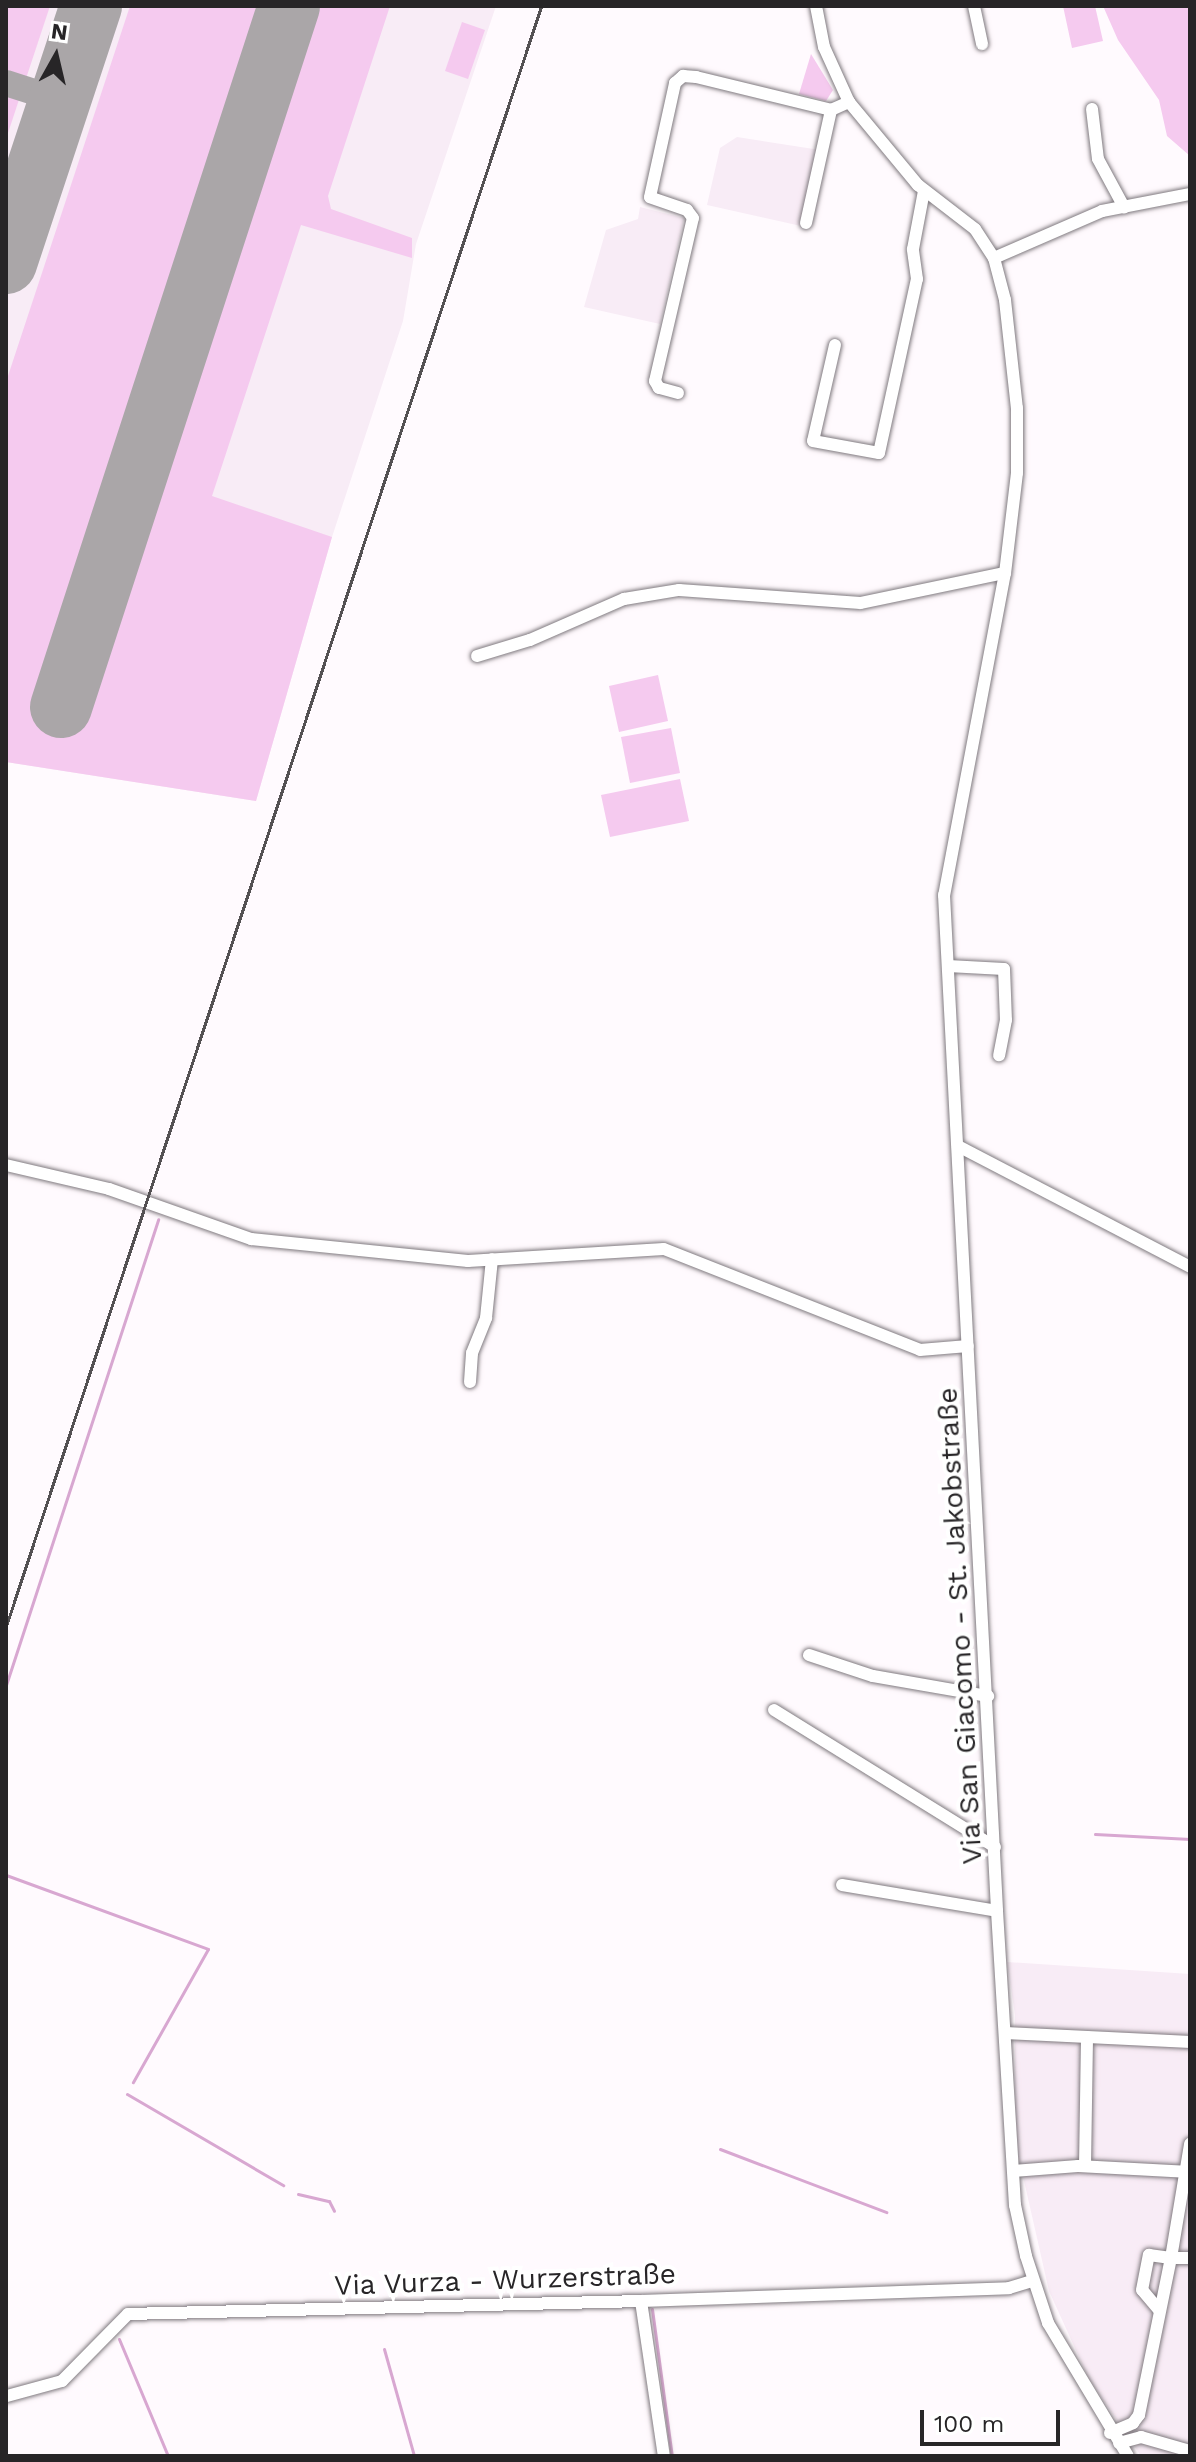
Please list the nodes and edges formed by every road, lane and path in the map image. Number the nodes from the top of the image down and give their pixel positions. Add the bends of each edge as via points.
1 (816, 6) edge
2 (974, 6) edge
3 (982, 44) dead end
4 (849, 102) junction
5 (1092, 109) dead end
6 (831, 110) junction
7 (924, 191) junction
8 (1190, 194) edge
9 (1124, 207) junction
10 (806, 223) dead end
11 (994, 258) junction
12 (835, 345) dead end
13 (678, 393) dead end
14 (1005, 573) junction
15 (477, 656) dead end
16 (948, 966) junction
17 (999, 1055) dead end
18 (958, 1146) junction
19 (6, 1165) edge
20 (492, 1259) junction
21 (1190, 1267) edge
22 (968, 1346) junction
23 (470, 1382) dead end
24 (809, 1655) dead end
25 (988, 1696) junction
26 (774, 1710) dead end
27 (995, 1847) junction
28 (842, 1885) dead end
29 (997, 1911) junction
30 (1006, 2033) junction
31 (1087, 2037) junction
32 (1190, 2042) edge
33 (1190, 2144) edge
34 (1085, 2166) junction
35 (1013, 2171) junction
36 (1189, 2172) edge
37 (1171, 2258) junction
38 (1190, 2258) edge
39 (1032, 2281) junction
40 (641, 2301) junction
41 (1159, 2310) junction
42 (7, 2396) edge
43 (1139, 2415) junction
44 (1114, 2438) junction
45 (1147, 2439) junction
46 (1190, 2451) edge
47 (664, 2456) edge
48 (1128, 2456) edge

1 - 4 street, Via San Giacomo - St. Jakobstraße via 824,47
2 - 3 street
4 - 6 street
4 - 7 street, Via San Giacomo - St. Jakobstraße
5 - 9 street via 1098,159
6 - 10 street
6 - 13 street via 696,77 683,76 675,83 650,197 687,210 693,218 655,381 659,388
7 - 11 street, Via San Giacomo - St. Jakobstraße via 975,229
7 - 12 street via 913,249 917,279 879,453 813,441
8 - 9 street
9 - 11 street via 1102,211
11 - 14 street, Via San Giacomo - St. Jakobstraße via 1005,300 1017,408 1017,473
14 - 15 street via 861,603 679,590 624,599 530,640
14 - 16 street, Via San Giacomo - St. Jakobstraße via 969,779 946,868
16 - 17 street via 1004,969 1006,1020
16 - 18 street, Via San Giacomo - St. Jakobstraße
18 - 21 street
18 - 22 street, Via San Giacomo - St. Jakobstraße
19 - 20 street via 48,1171 251,1239
20 - 22 street via 664,1249 920,1350
20 - 23 street via 486,1318 472,1353
22 - 25 street, Via San Giacomo - St. Jakobstraße
24 - 25 street via 873,1676
25 - 27 street, Via San Giacomo - St. Jakobstraße
26 - 27 street
27 - 29 street, Via San Giacomo - St. Jakobstraße
28 - 29 street
29 - 30 street, Via San Giacomo - St. Jakobstraße
30 - 31 street
30 - 35 street, Via San Giacomo - St. Jakobstraße
31 - 32 street
31 - 34 street
33 - 36 street
34 - 35 street
34 - 36 street
35 - 39 street, Via San Giacomo - St. Jakobstraße
36 - 37 street
37 - 38 street
37 - 41 street
37 - 41 street via 1149,2255 1142,2290
39 - 40 street, Via Vurza - Wurzerstraße via 1009,2288
39 - 44 street, Via San Giacomo - St. Jakobstraße via 1048,2323
40 - 42 street, Via Vurza - Wurzerstraße via 128,2314 62,2381
40 - 47 street
41 - 43 street
43 - 44 street
43 - 45 street
44 - 45 street
44 - 48 street, Via San Giacomo - St. Jakobstraße
45 - 46 street

